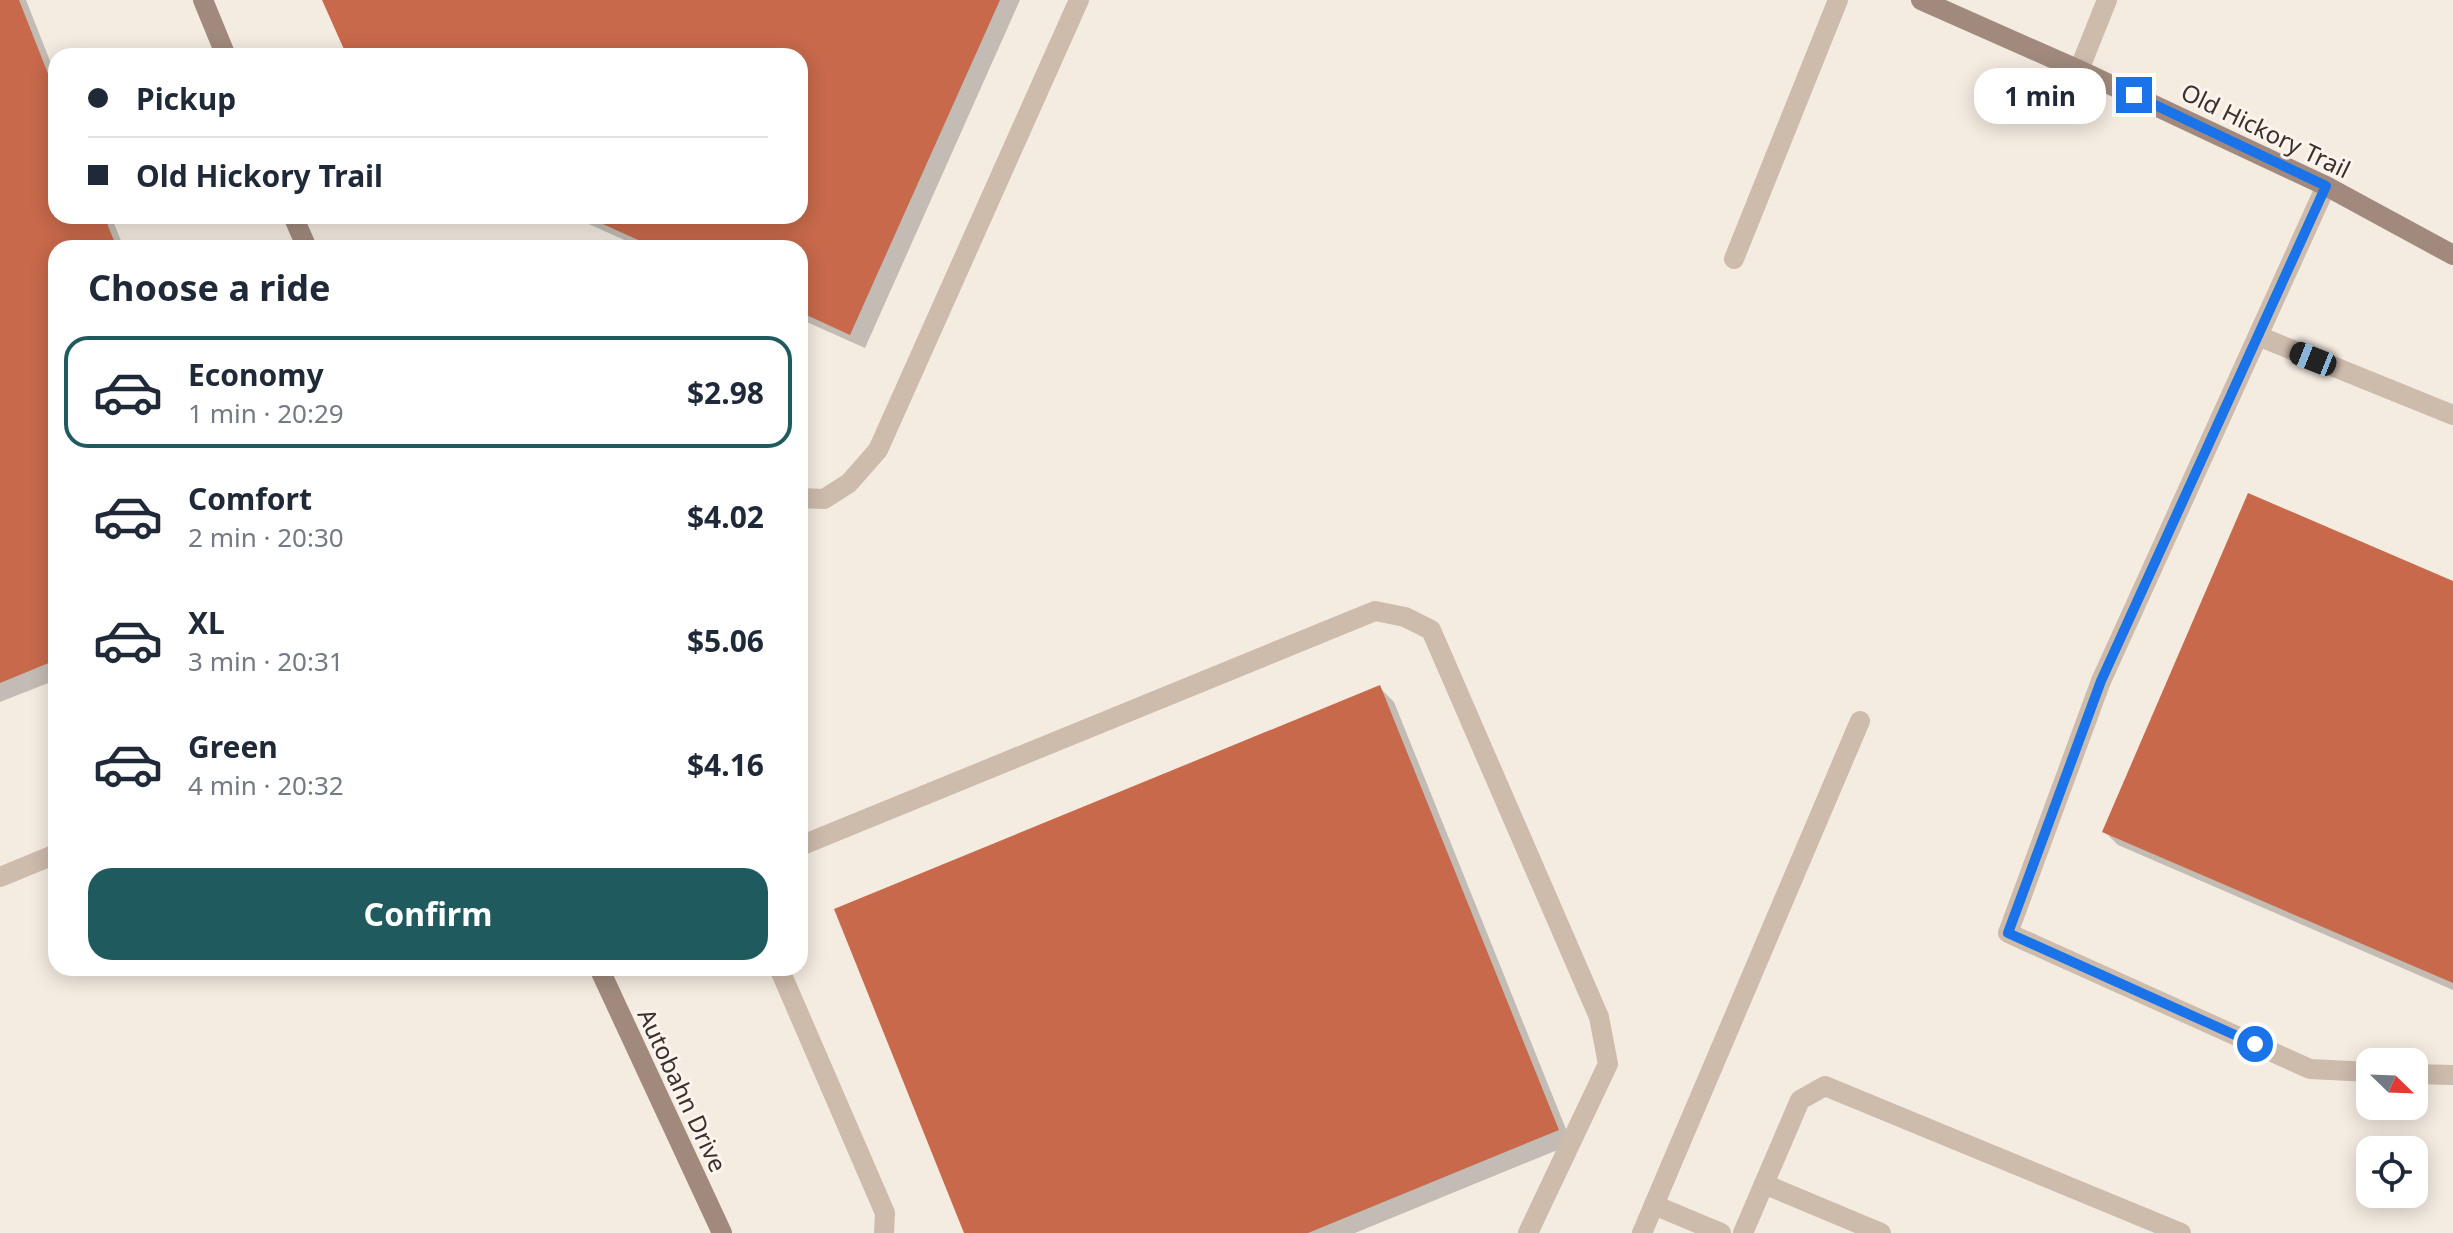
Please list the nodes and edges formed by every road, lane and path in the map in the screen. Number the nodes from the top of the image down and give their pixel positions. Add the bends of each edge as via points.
1 (203, 0) edge
2 (1079, 0) edge
3 (1838, 0) edge
4 (1921, 0) edge
5 (2107, 0) edge
6 (223, 48) edge
7 (2079, 70) junction
8 (2326, 186) junction
9 (2453, 255) edge
10 (1734, 259) dead end
11 (2258, 336) junction
12 (2453, 415) edge
13 (808, 498) edge
14 (1860, 721) dead end
15 (808, 843) edge
16 (48, 857) edge
17 (0, 877) edge
18 (603, 976) edge
19 (782, 976) edge
20 (2356, 1071) edge
21 (2428, 1074) edge
22 (2453, 1075) edge
23 (1764, 1184) junction
24 (1654, 1205) junction
25 (722, 1233) edge
26 (884, 1233) edge
27 (1528, 1233) edge
28 (1642, 1233) edge
29 (1721, 1233) edge
30 (1743, 1233) edge
31 (1881, 1233) edge
32 (2181, 1233) edge

1 - 6 street
2 - 13 lane via 878,450 849,483 824,499
3 - 10 lane
4 - 7 street, Old Hickory Trail
5 - 7 lane
7 - 8 street, Old Hickory Trail
8 - 9 street, Old Hickory Trail
8 - 11 lane
11 - 12 lane
11 - 20 lane via 2101,681 2008,933 2310,1069
14 - 24 lane
15 - 27 lane via 1375,611 1431,630 1599,1017 1608,1064
16 - 17 lane
18 - 25 street, Autobahn Drive
19 - 26 lane via 885,1213
21 - 22 lane
23 - 30 lane
23 - 31 lane
23 - 32 lane via 1800,1100 1825,1086
24 - 28 lane
24 - 29 lane

